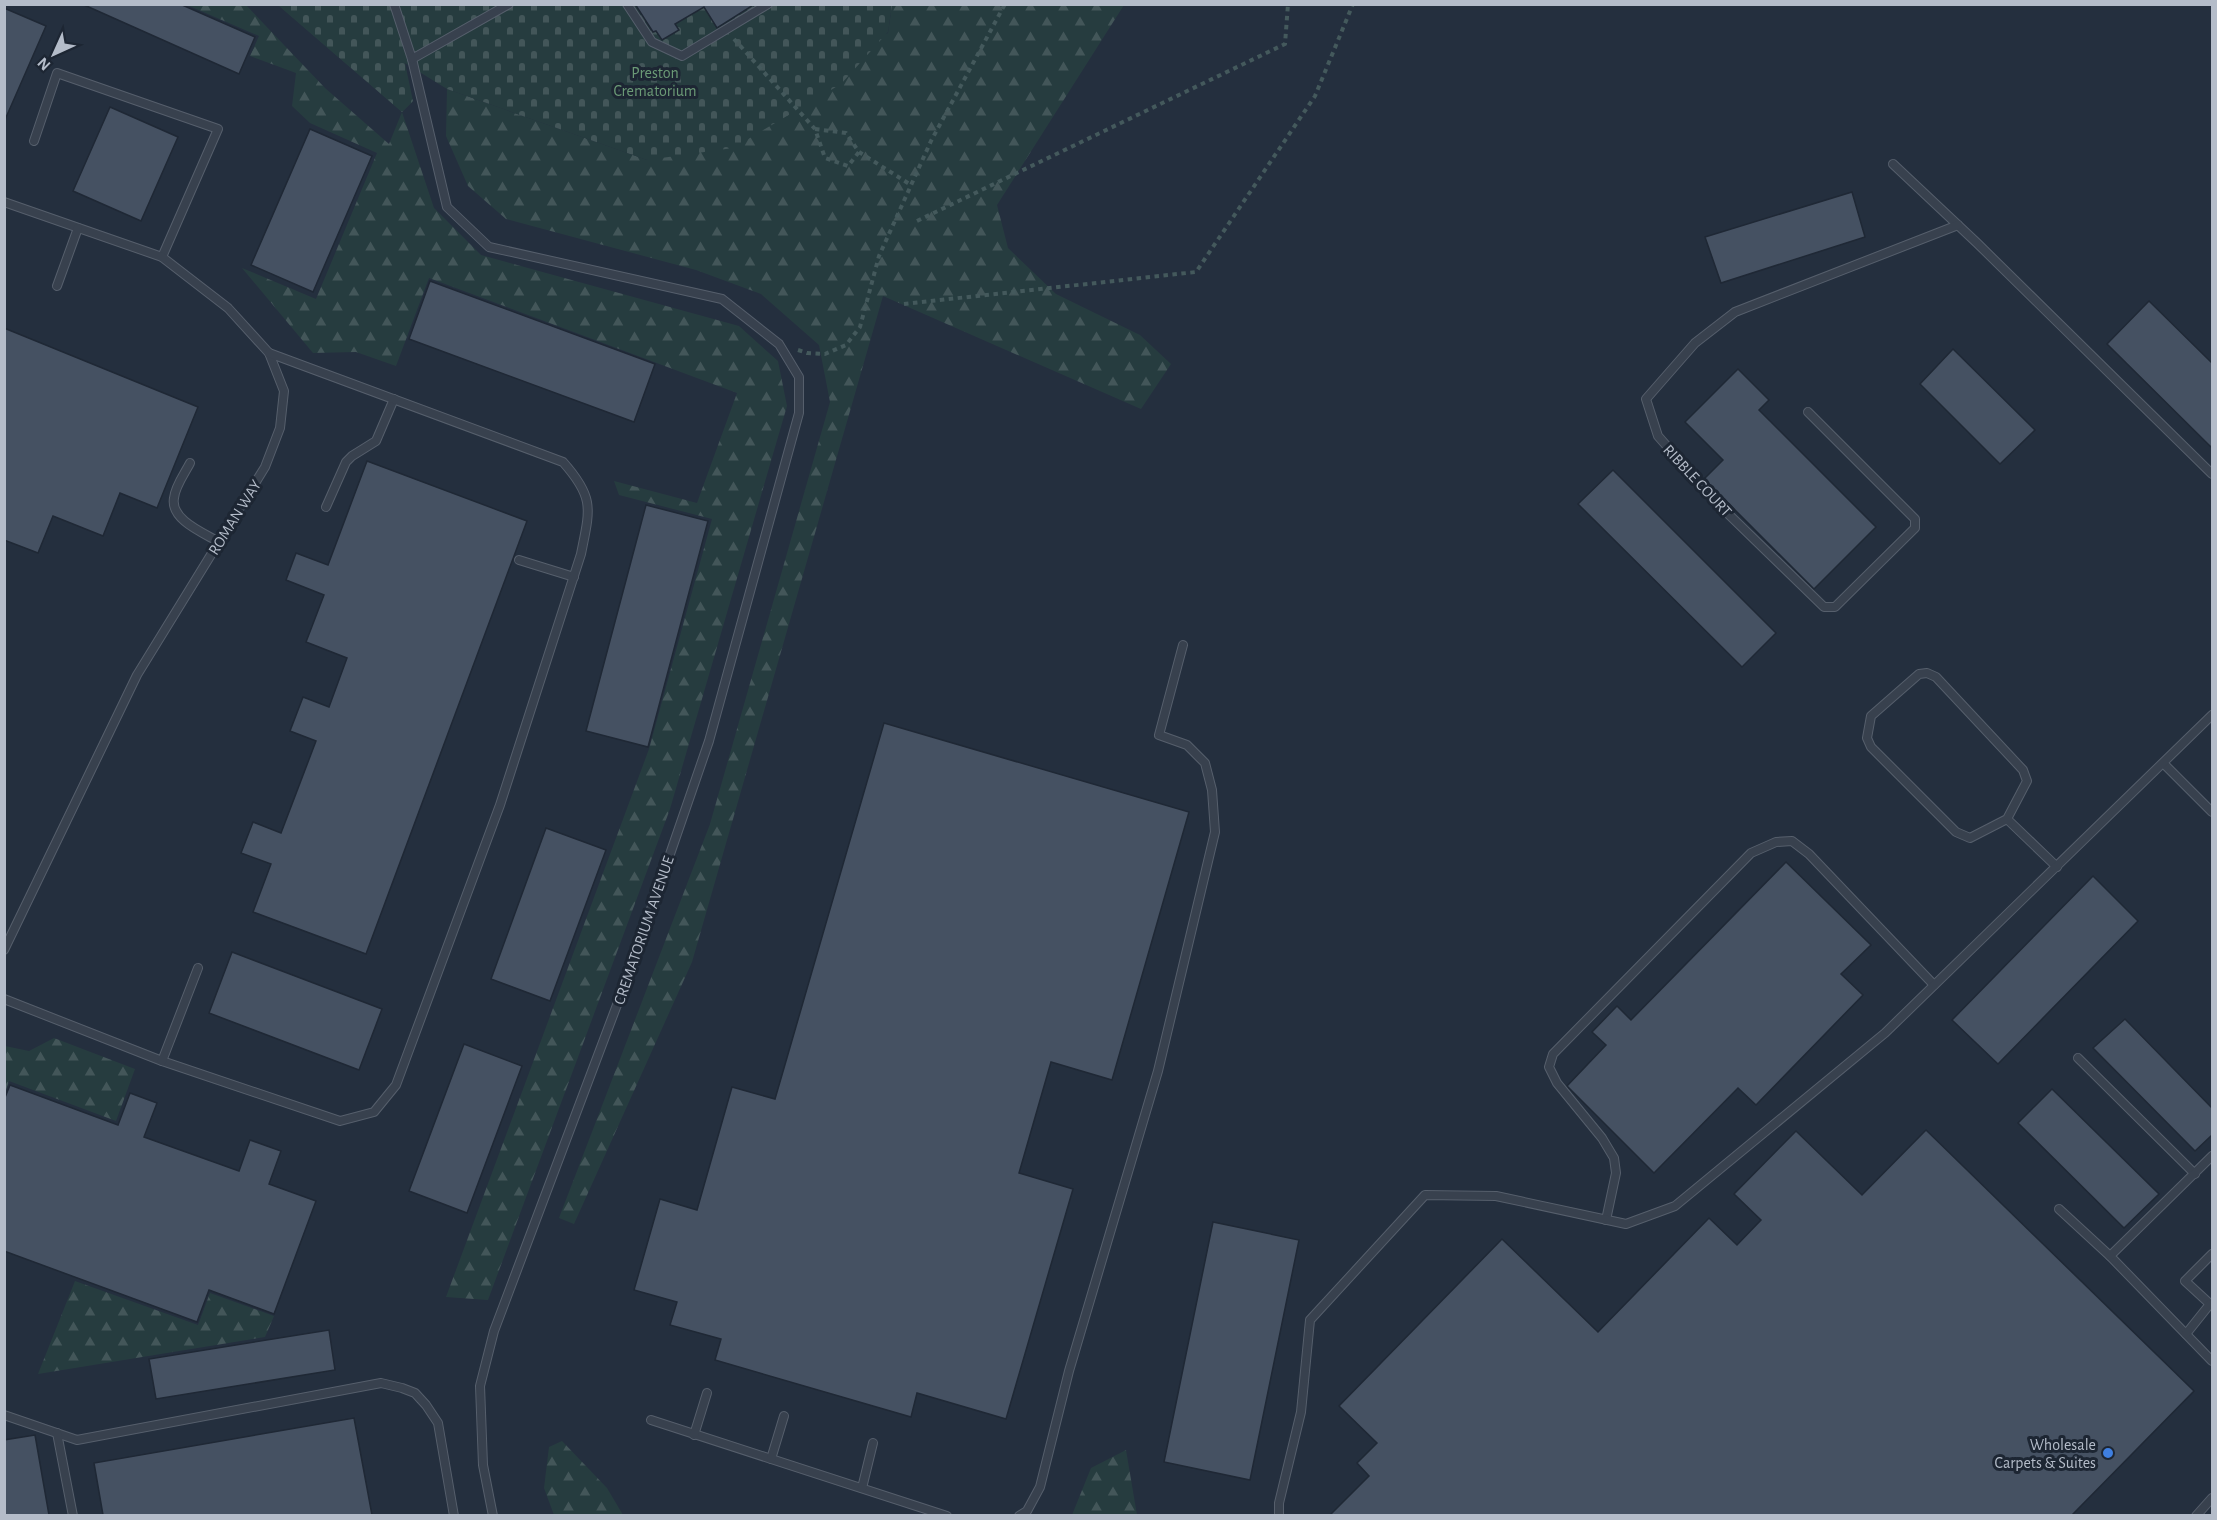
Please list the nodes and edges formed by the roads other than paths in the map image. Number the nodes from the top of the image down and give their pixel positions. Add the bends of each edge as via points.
1 (394, 4) edge
2 (509, 4) edge
3 (627, 4) edge
4 (768, 4) edge
5 (412, 59) junction
6 (34, 141) dead end
7 (1893, 164) dead end
8 (4, 201) edge
9 (1958, 225) junction
10 (78, 228) junction
11 (162, 257) junction
12 (57, 286) dead end
13 (269, 353) junction
14 (394, 399) junction
15 (1808, 412) dead end
16 (190, 463) dead end
17 (2212, 474) edge
18 (326, 507) dead end
19 (219, 542) junction
20 (519, 560) dead end
21 (574, 577) junction
22 (1183, 645) dead end
23 (2212, 715) edge
24 (2164, 764) junction
25 (2212, 812) edge
26 (2007, 819) junction
27 (2057, 867) junction
28 (4, 950) edge
29 (198, 968) dead end
30 (1934, 985) junction
31 (4, 999) edge
32 (2078, 1058) dead end
33 (162, 1061) junction
34 (2212, 1156) edge
35 (2195, 1174) junction
36 (2059, 1209) dead end
37 (1606, 1220) junction
38 (2212, 1254) edge
39 (2110, 1256) junction
40 (2211, 1305) edge
41 (2186, 1334) junction
42 (2212, 1361) edge
43 (707, 1393) dead end
44 (4, 1415) edge
45 (784, 1416) dead end
46 (651, 1420) dead end
47 (57, 1433) junction
48 (694, 1435) junction
49 (873, 1443) dead end
50 (771, 1460) junction
51 (862, 1488) junction
52 (2212, 1498) edge
53 (73, 1515) edge
54 (454, 1515) edge
55 (493, 1515) edge
56 (948, 1515) edge
57 (1019, 1515) edge
58 (1279, 1515) edge
59 (2196, 1515) edge

1 - 5 lane, CREMATORIUM AVENUE
2 - 5 lane
3 - 4 lane via 652,42 682,56
5 - 55 lane, CREMATORIUM AVENUE via 447,207 489,247 722,299 778,344 799,377 799,413 709,741 629,973 494,1331 480,1386 483,1465
6 - 11 lane via 57,74 218,129
7 - 9 lane
8 - 10 lane, ROMAN WAY
9 - 15 lane, RIBBLE COURT via 1735,312 1695,343 1646,399 1658,436 1717,503 1824,607 1835,607 1915,528 1915,519
9 - 17 lane
10 - 11 lane, ROMAN WAY
10 - 12 lane
11 - 13 lane, ROMAN WAY via 228,309
13 - 14 lane
13 - 19 lane, ROMAN WAY via 284,391 280,428 266,466
14 - 18 lane via 376,441 346,462
14 - 21 lane via 563,462 579,480 586,495 588,515
16 - 19 lane via 173,502 189,524
19 - 28 lane, ROMAN WAY via 137,675
20 - 21 lane
21 - 33 lane via 496,816 396,1085 374,1112 340,1121
22 - 57 lane via 1159,735 1187,745 1205,763 1212,790 1215,832 1158,1071 1040,1487 1027,1511
23 - 24 lane
24 - 25 lane
24 - 27 lane
26 - 26 lane via 1970,838 1956,832 1871,747 1866,738 1871,716 1919,674 1936,677 2023,770 2027,781
26 - 27 lane
27 - 30 lane
29 - 33 lane
30 - 37 lane via 1885,1032 1675,1206 1626,1224
30 - 37 lane via 1792,841 1776,842 1752,853 1553,1054 1550,1067 1557,1083 1614,1158 1616,1173
31 - 33 lane
32 - 35 lane
34 - 35 lane
35 - 39 lane
36 - 39 lane
37 - 58 lane via 1496,1196 1425,1195 1310,1320 1301,1412
38 - 40 lane via 2185,1281
39 - 41 lane
40 - 41 lane
41 - 42 lane
43 - 48 lane
44 - 47 lane
45 - 50 lane
46 - 48 lane
47 - 53 lane
47 - 54 lane via 77,1440 381,1383 415,1393 438,1423
48 - 50 lane
49 - 51 lane
50 - 51 lane
51 - 56 lane
52 - 59 lane

